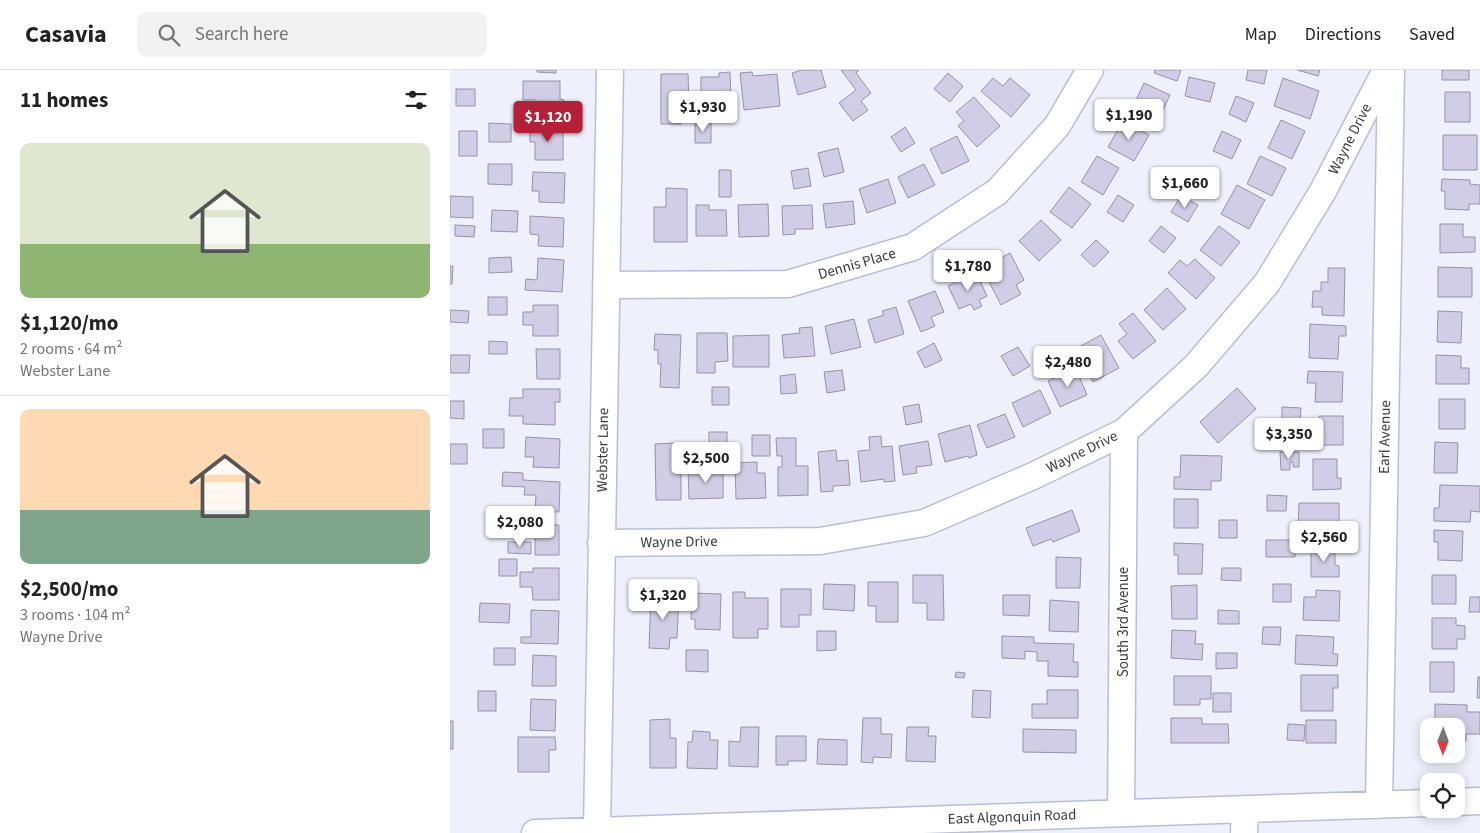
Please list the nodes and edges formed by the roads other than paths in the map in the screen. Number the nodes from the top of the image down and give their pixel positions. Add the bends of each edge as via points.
1 (610, 70) edge
2 (1090, 70) edge
3 (1386, 70) edge
4 (1391, 70) edge
5 (606, 285) junction
6 (1124, 432) junction
7 (601, 543) junction
8 (1480, 801) edge
9 (1465, 802) edge
10 (1420, 803) edge
11 (1379, 804) junction
12 (1121, 812) junction
13 (1244, 821) edge
14 (977, 826) edge
15 (710, 830) edge
16 (597, 831) junction
17 (536, 833) edge

1 - 5 street, Webster Lane
2 - 5 street, Dennis Place via 1057,126 996,192 913,247 788,284
3 - 6 street, Wayne Drive via 1323,191 1267,283 1196,366
4 - 11 street, Earl Avenue
5 - 7 street, Webster Lane
6 - 7 street, Wayne Drive via 924,523 820,541
6 - 12 street, South 3rd Avenue
7 - 16 street, Webster Lane
8 - 9 street
10 - 11 street, East Algonquin Road
11 - 13 street, East Algonquin Road
12 - 13 street, East Algonquin Road
12 - 14 street, East Algonquin Road
14 - 15 street, East Algonquin Road
15 - 16 street, East Algonquin Road
16 - 17 street, East Algonquin Road

